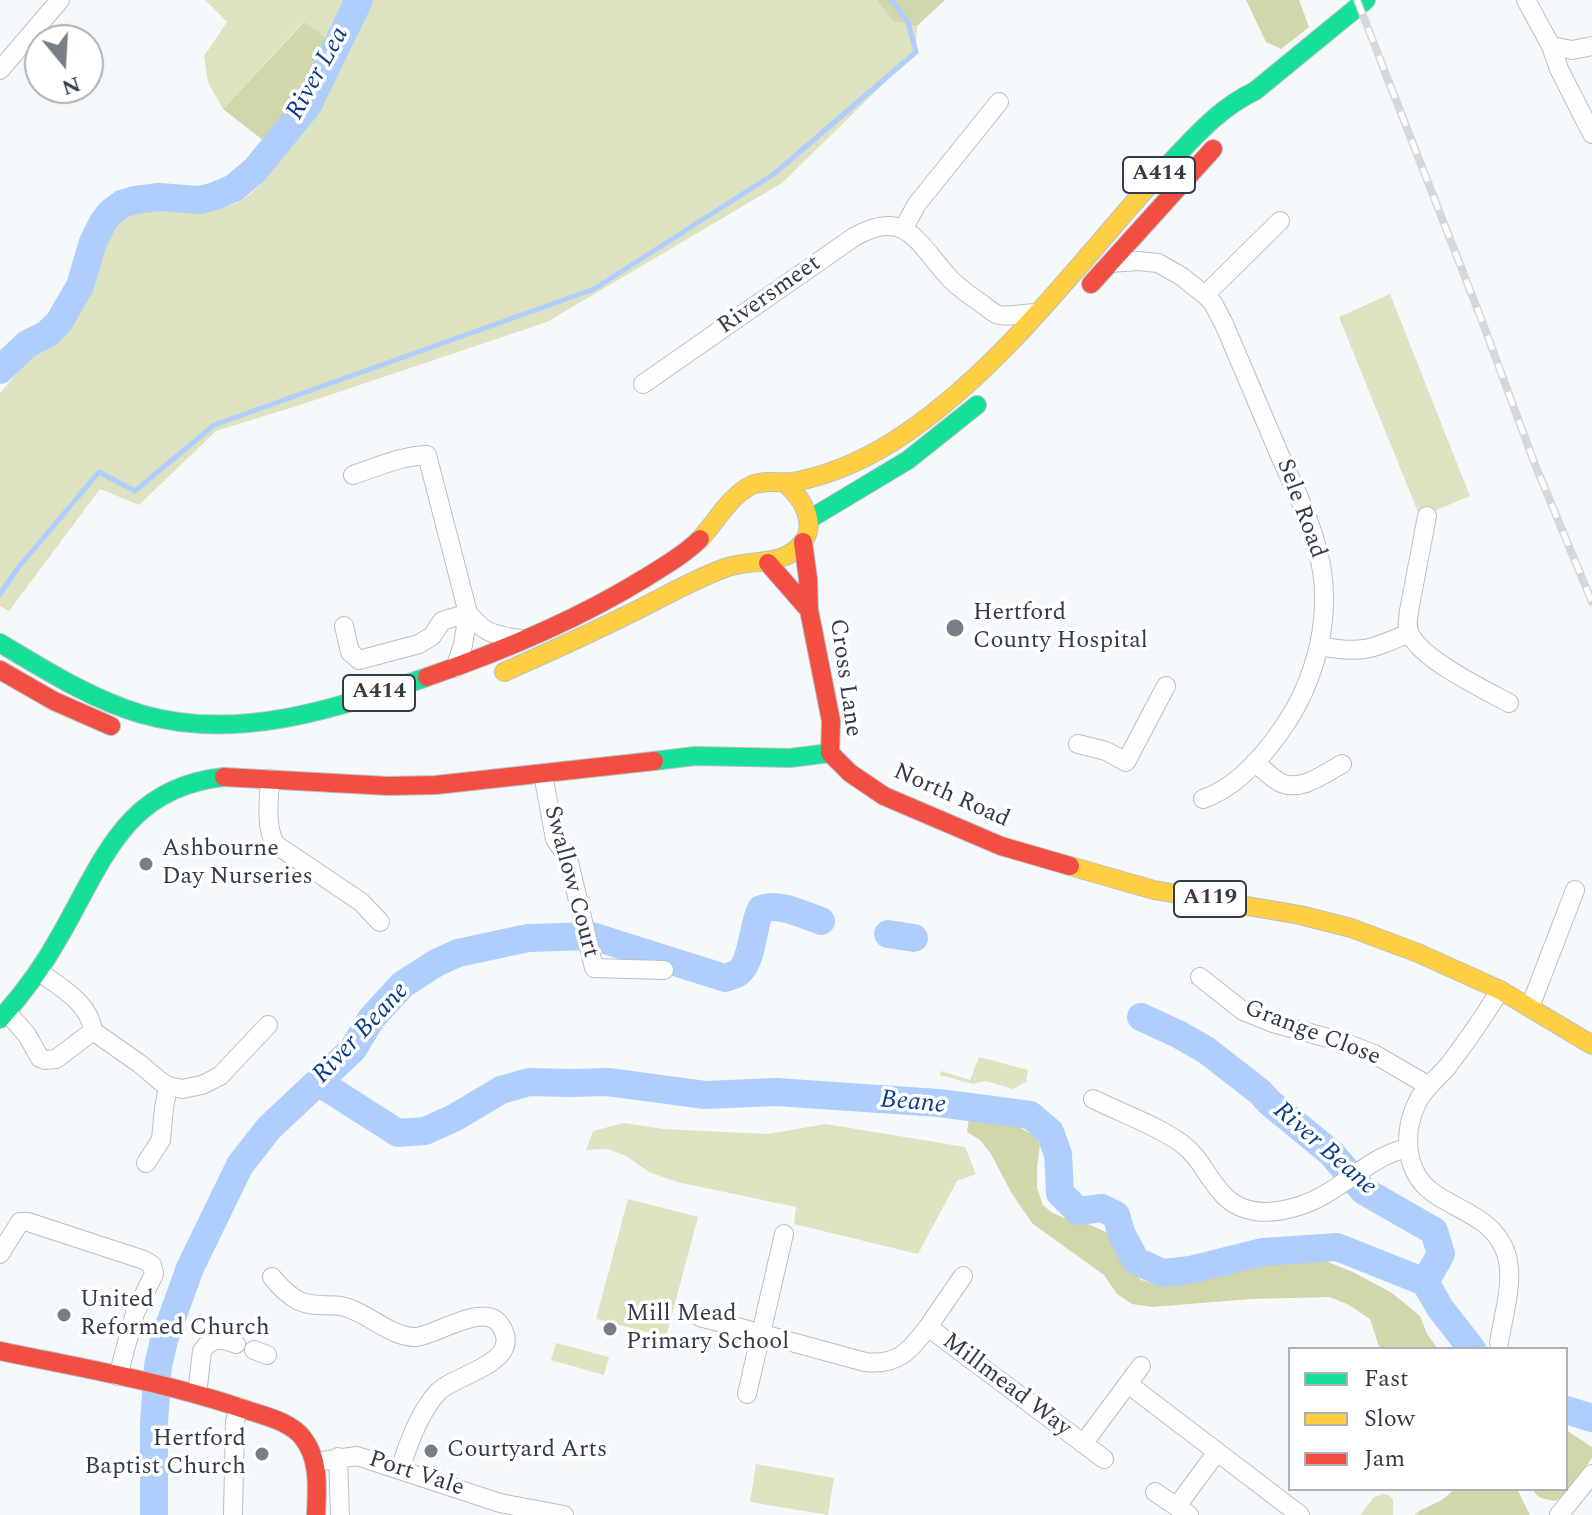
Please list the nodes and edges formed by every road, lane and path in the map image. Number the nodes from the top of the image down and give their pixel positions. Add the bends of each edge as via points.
1 (60, 0) edge
2 (1366, 0) edge
3 (1526, 0) edge
4 (1551, 46) junction
5 (1592, 46) edge
6 (0, 70) edge
7 (1255, 91) junction
8 (999, 102) dead end
9 (1592, 134) edge
10 (1150, 217) junction
11 (1280, 221) dead end
12 (903, 229) junction
13 (1110, 263) junction
14 (1158, 263) junction
15 (1083, 293) dead end
16 (1205, 295) junction
17 (1039, 312) junction
18 (998, 315) junction
19 (1006, 346) junction
20 (643, 384) dead end
21 (987, 396) dead end
22 (353, 475) dead end
23 (786, 484) junction
24 (728, 506) junction
25 (1427, 516) dead end
26 (808, 520) junction
27 (803, 542) junction
28 (737, 549) junction
29 (768, 563) junction
30 (809, 610) junction
31 (468, 613) junction
32 (344, 626) dead end
33 (1409, 633) junction
34 (524, 640) junction
35 (0, 643) edge
36 (1319, 646) junction
37 (455, 668) junction
38 (0, 670) edge
39 (493, 676) dead end
40 (1166, 686) dead end
41 (1509, 703) dead end
42 (124, 731) dead end
43 (1078, 744) dead end
44 (830, 753) junction
45 (1255, 762) junction
46 (1342, 764) dead end
47 (543, 774) junction
48 (270, 779) junction
49 (1203, 799) dead end
50 (1575, 890) dead end
51 (380, 922) dead end
52 (664, 970) dead end
53 (38, 971) junction
54 (1200, 977) dead end
55 (1500, 990) junction
56 (1530, 1007) junction
57 (4, 1016) edge
58 (268, 1025) dead end
59 (93, 1031) junction
60 (1592, 1045) edge
61 (168, 1086) junction
62 (1429, 1086) junction
63 (1093, 1099) dead end
64 (1407, 1148) junction
65 (146, 1163) dead end
66 (784, 1234) dead end
67 (0, 1254) edge
68 (963, 1276) dead end
69 (272, 1277) dead end
70 (700, 1317) dead end
71 (928, 1327) junction
72 (759, 1334) junction
73 (1499, 1343) dead end
74 (252, 1350) dead end
75 (0, 1351) edge
76 (1141, 1366) dead end
77 (118, 1376) junction
78 (1128, 1384) junction
79 (190, 1392) junction
80 (747, 1394) dead end
81 (239, 1407) junction
82 (1083, 1444) junction
83 (1217, 1452) junction
84 (338, 1457) junction
85 (1104, 1459) dead end
86 (315, 1462) junction
87 (400, 1470) junction
88 (1592, 1474) edge
89 (1155, 1492) dead end
90 (1183, 1511) edge
91 (233, 1515) edge
92 (316, 1515) edge
93 (340, 1515) edge
94 (559, 1515) edge
95 (1300, 1515) edge
96 (1559, 1515) edge

1 - 6 street
2 - 7 main road, A414
3 - 4 street
4 - 5 street
4 - 9 street
7 - 10 main road, A414 via 1245,112
7 - 17 main road, A414 via 1233,101 1208,123
8 - 12 street
10 - 13 main road, A414
10 - 14 street
11 - 16 street
12 - 18 street via 948,277
12 - 20 street, Riversmeet via 878,226 854,237
13 - 14 street
13 - 15 main road, A414
14 - 16 street, Sele Road
16 - 36 street, Sele Road via 1224,324 1317,546 1323,585
17 - 18 street
17 - 19 main road, A414
18 - 19 street
19 - 23 main road, A414 via 972,381 898,438 847,467
21 - 26 main road via 908,460
22 - 31 street via 427,455
23 - 24 main road via 755,484
23 - 26 main road via 803,504
24 - 28 main road via 725,520
24 - 34 main road, A414 via 699,541 661,569
25 - 33 street
26 - 27 main road
27 - 29 main road
27 - 30 main road, Cross Lane
28 - 29 main road via 757,564
28 - 39 main road via 716,571
29 - 30 main road, Cross Lane
30 - 44 main road, Cross Lane via 831,721
31 - 32 street via 442,621 419,644 365,660 350,652
31 - 34 street via 486,631
31 - 37 street
33 - 36 street via 1364,650
33 - 41 street via 1436,660
34 - 37 main road, A414
35 - 37 main road, A414 via 99,699 194,723 252,723 305,714
36 - 45 street, Sele Road via 1298,704
38 - 42 main road via 85,717
40 - 43 street via 1126,762
44 - 47 main road via 790,758 695,756
44 - 55 main road, North Road / A119 via 884,796 1001,846 1154,890 1351,928
45 - 46 street via 1288,785
45 - 49 street, Sele Road via 1227,787
47 - 48 main road via 411,786
47 - 52 street, Swallow Court via 555,839 568,858 594,968
48 - 51 street via 275,844 361,902
48 - 53 main road via 198,781 165,793 137,813 106,854
50 - 56 street
53 - 57 main road
53 - 59 street via 74,998
54 - 62 street, Grange Close via 1243,1011 1374,1054
55 - 56 main road, North Road / A119
55 - 62 street via 1472,1035
56 - 60 main road, North Road / A119
57 - 59 street via 45,1060 56,1059
58 - 61 street via 220,1076 192,1088
59 - 61 street
61 - 65 street via 161,1140
62 - 64 street via 1412,1116
63 - 64 street via 1182,1144 1221,1192 1246,1211 1303,1205 1383,1156
64 - 73 street via 1411,1164 1431,1191 1485,1223 1502,1243 1509,1286
66 - 72 street
67 - 77 street via 20,1222 28,1222 152,1265 154,1274 135,1313
68 - 71 street, Millmead Way
69 - 87 street via 299,1301 351,1309 414,1337 486,1317 502,1327 504,1348 499,1357 433,1397
70 - 72 street, Millmead Way
71 - 72 street, Millmead Way via 899,1358 875,1363
71 - 82 street, Millmead Way
72 - 80 street
74 - 79 street via 223,1339 205,1345
75 - 77 main road
76 - 78 street, Millmead Way
77 - 79 main road
78 - 82 street, Millmead Way
78 - 83 street
79 - 81 main road
81 - 86 main road via 298,1433
81 - 91 street
82 - 85 street, Millmead Way
83 - 90 street
83 - 95 street
84 - 86 street, Port Vale
84 - 87 street, Port Vale via 357,1456
84 - 93 street
86 - 92 main road
87 - 94 street, Port Vale via 500,1503
88 - 96 street
89 - 90 street

